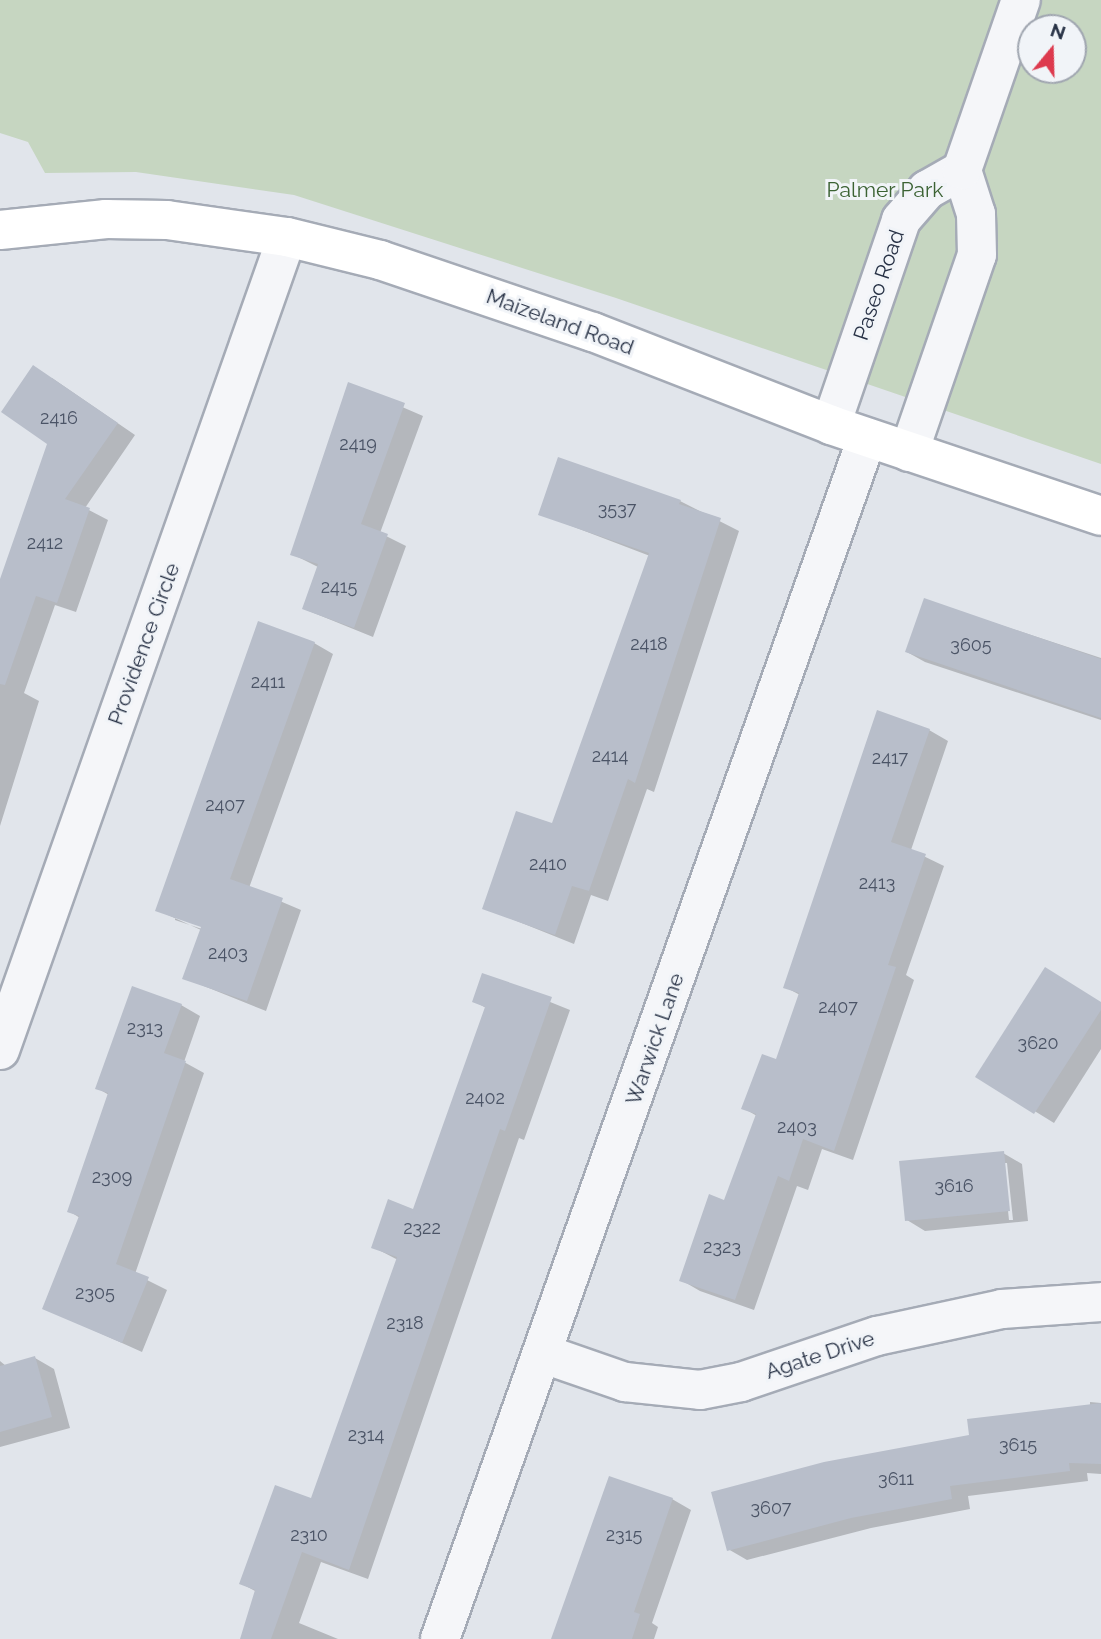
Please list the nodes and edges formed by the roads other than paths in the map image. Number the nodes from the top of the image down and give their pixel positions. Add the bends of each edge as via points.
1 (1021, 0) edge
2 (962, 170) junction
3 (0, 230) edge
4 (287, 237) junction
5 (831, 425) junction
6 (867, 438) junction
7 (909, 452) junction
8 (1101, 516) edge
9 (0, 1050) edge
10 (1101, 1302) edge
11 (544, 1354) junction
12 (440, 1639) edge

1 - 2 street
2 - 5 street, Paseo Road via 927,190 901,220
2 - 7 street via 976,214 977,255
3 - 4 main road, Maizeland Road via 106,219 155,220
4 - 5 main road, Maizeland Road via 380,260 593,332
4 - 9 street, Providence Circle
5 - 6 main road, Maizeland Road
6 - 7 main road, Maizeland Road
6 - 11 street, Warwick Lane
7 - 8 main road, Maizeland Road
10 - 11 street, Agate Drive via 1002,1310 890,1333 700,1390 625,1382
11 - 12 street, Warwick Lane

